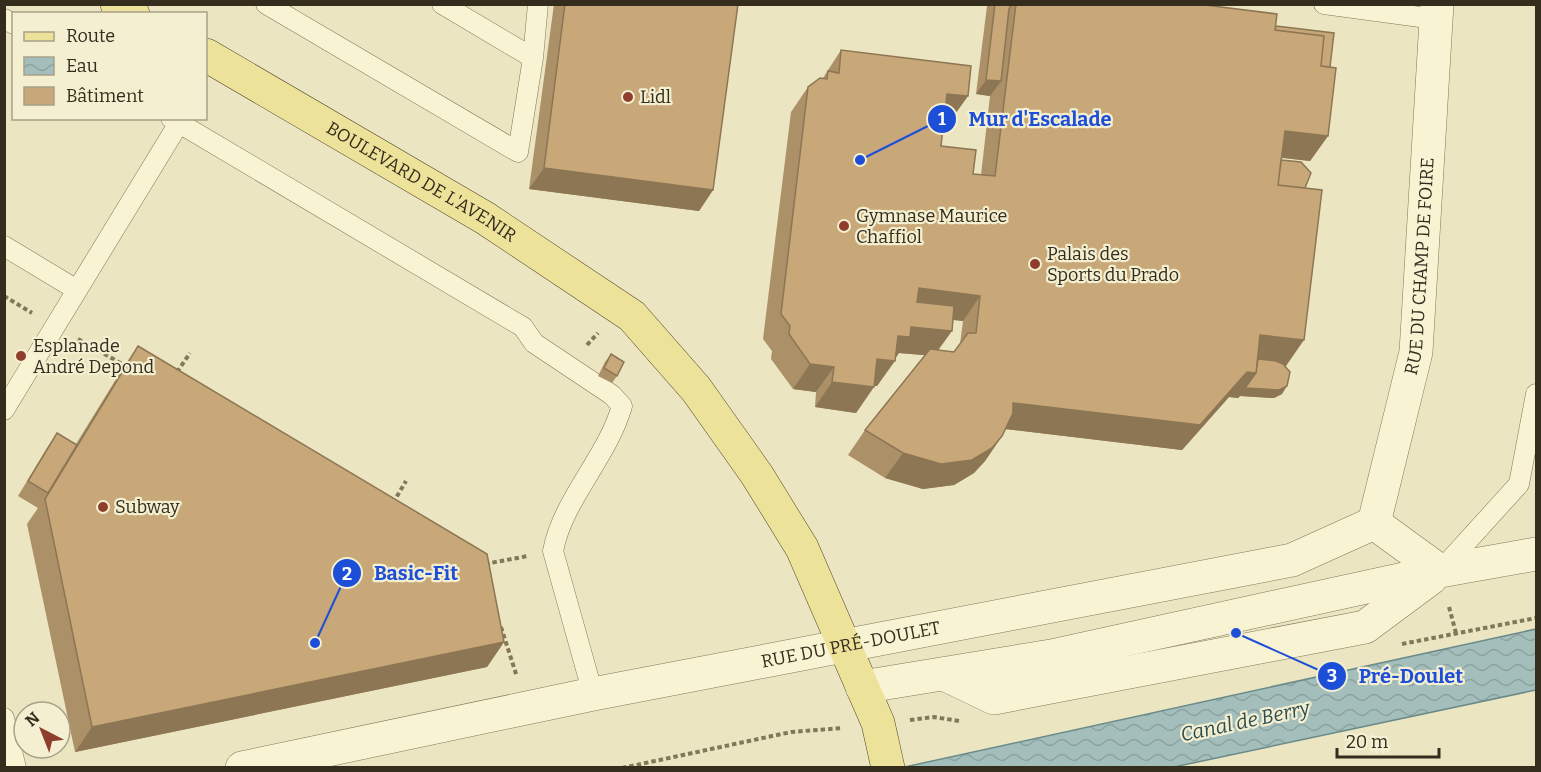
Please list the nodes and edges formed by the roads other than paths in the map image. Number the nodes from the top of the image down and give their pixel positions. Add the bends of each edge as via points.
1 (117, 4) edge
2 (266, 4) edge
3 (442, 4) edge
4 (538, 4) edge
5 (1324, 4) edge
6 (130, 12) edge
7 (1436, 12) edge
8 (207, 56) edge
9 (533, 58) junction
10 (175, 121) edge
11 (4, 246) edge
12 (77, 290) junction
13 (1536, 394) edge
14 (4, 410) edge
15 (1374, 523) junction
16 (1536, 554) edge
17 (1440, 571) junction
18 (844, 647) junction
19 (862, 687) junction
20 (593, 694) junction
21 (4, 718) edge
22 (11, 762) edge
23 (242, 768) edge
24 (888, 768) edge

1 - 6 main road
2 - 9 lane via 518,152
3 - 9 lane
4 - 9 lane
5 - 7 lane
7 - 15 street, RUE DU CHAMP DE FOIRE via 1416,352
8 - 18 main road, BOULEVARD DE L'AVENIR via 485,218 626,313 696,388 757,475 802,548
10 - 12 lane
10 - 20 lane via 503,314 523,327 534,343 612,395 622,406 615,431 557,530 553,551
11 - 12 lane
12 - 14 lane
13 - 17 lane via 1519,484
15 - 17 street
15 - 18 street, RUE DU PRÉ-DOULET via 1292,560
16 - 17 street
17 - 19 street via 1365,627 994,698 944,674
18 - 19 main road, BOULEVARD DE L'AVENIR
18 - 20 street, RUE DU PRÉ-DOULET
19 - 24 main road, BOULEVARD DE L'AVENIR via 878,723
20 - 23 street, RUE DU PRÉ-DOULET
21 - 22 lane

